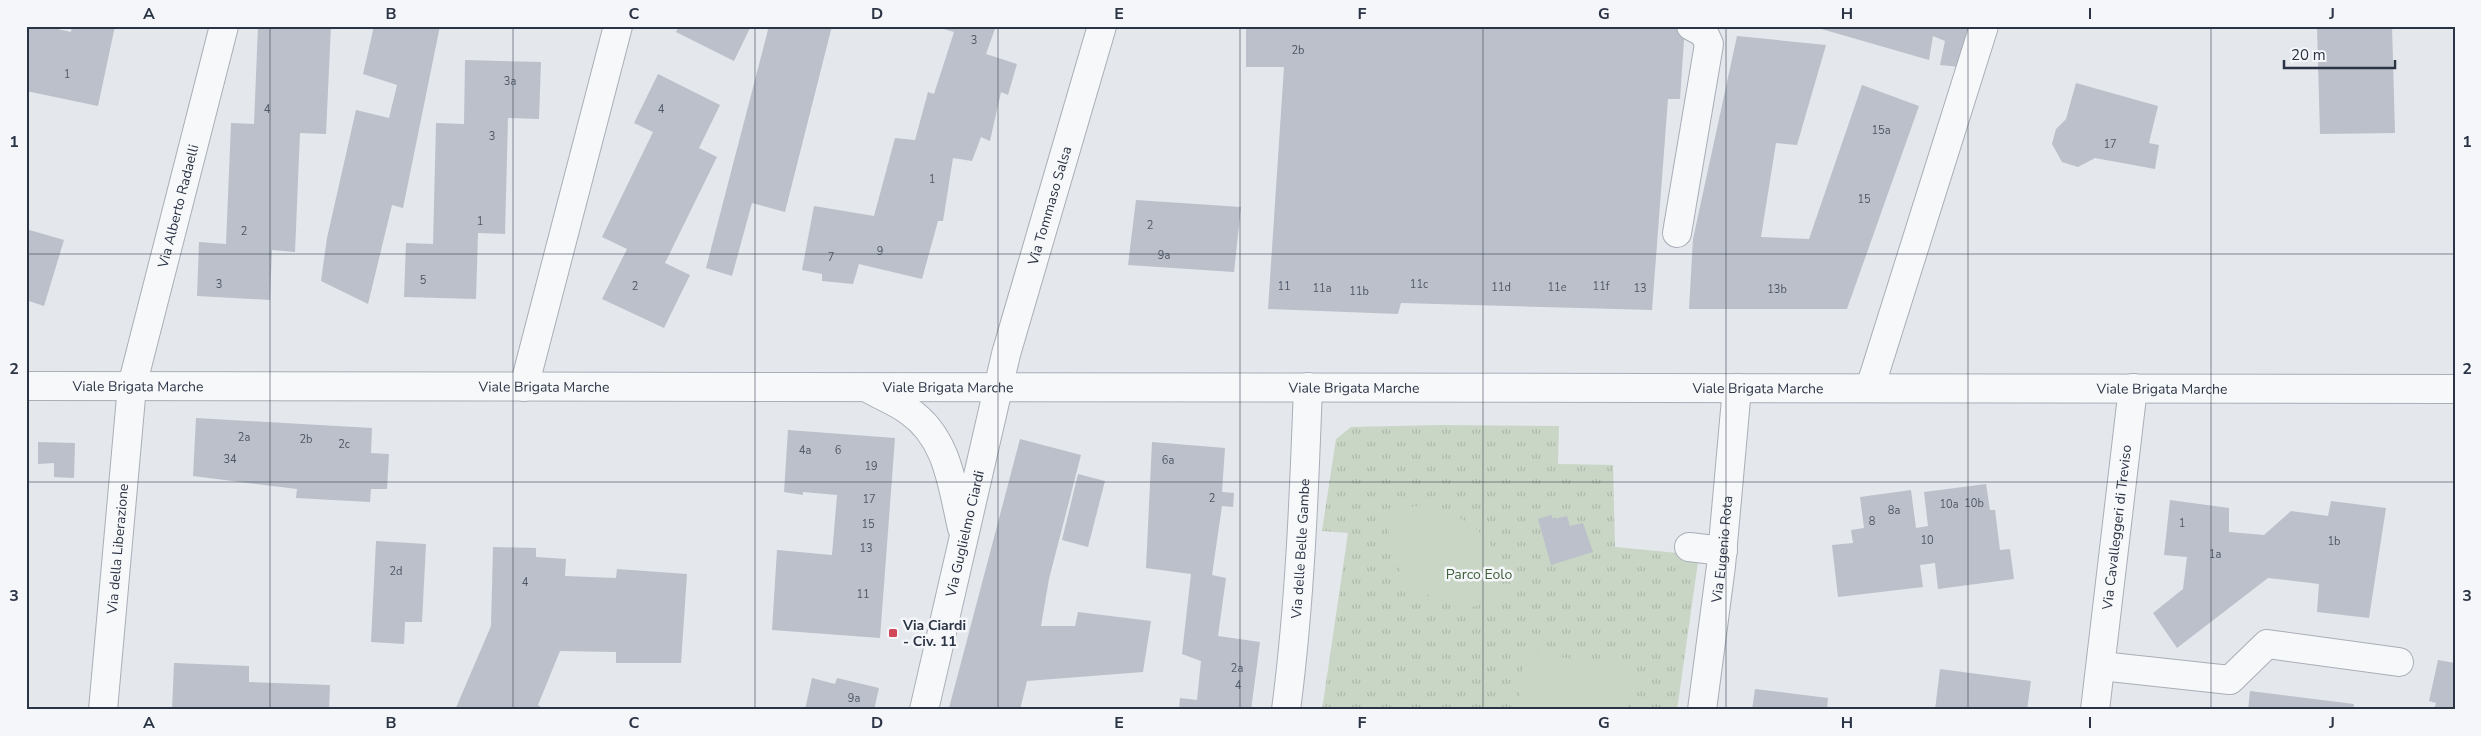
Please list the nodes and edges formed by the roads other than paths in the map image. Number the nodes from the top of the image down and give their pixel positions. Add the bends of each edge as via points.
1 (224, 26) edge
2 (618, 26) edge
3 (1102, 26) edge
4 (1691, 26) edge
5 (1984, 26) edge
6 (1677, 232) dead end
7 (26, 386) edge
8 (132, 386) junction
9 (524, 386) junction
10 (864, 386) junction
11 (998, 386) junction
12 (1308, 387) junction
13 (1738, 388) junction
14 (1870, 388) junction
15 (2133, 388) junction
16 (2455, 389) edge
17 (964, 533) junction
18 (1689, 547) dead end
19 (1723, 551) junction
20 (2398, 662) dead end
21 (2101, 666) junction
22 (103, 710) edge
23 (924, 710) edge
24 (1286, 710) edge
25 (1702, 710) edge
26 (2095, 710) edge

1 - 8 street, Via Alberto Radaelli
2 - 9 street
3 - 11 street, Via Tommaso Salsa
4 - 6 street via 1704,33 1709,44
5 - 14 street
7 - 8 street, Viale Brigata Marche
8 - 9 street, Viale Brigata Marche
8 - 22 street, Via della Liberazione
9 - 10 street, Viale Brigata Marche
10 - 11 street, Viale Brigata Marche
10 - 17 street via 908,410 936,438 945,458
11 - 12 street, Viale Brigata Marche
11 - 17 street, Via Guglielmo Ciardi
12 - 13 street, Viale Brigata Marche
12 - 24 street, Via delle Belle Gambe via 1301,554
13 - 14 street, Viale Brigata Marche
13 - 19 street, Via Eugenio Rota
14 - 15 street, Viale Brigata Marche
15 - 16 street, Viale Brigata Marche
15 - 21 street, Via Cavalleggeri di Treviso
17 - 23 street, Via Guglielmo Ciardi
18 - 19 street
19 - 25 street, Via Eugenio Rota
20 - 21 street via 2267,644 2230,680
21 - 26 street, Via Cavalleggeri di Treviso

